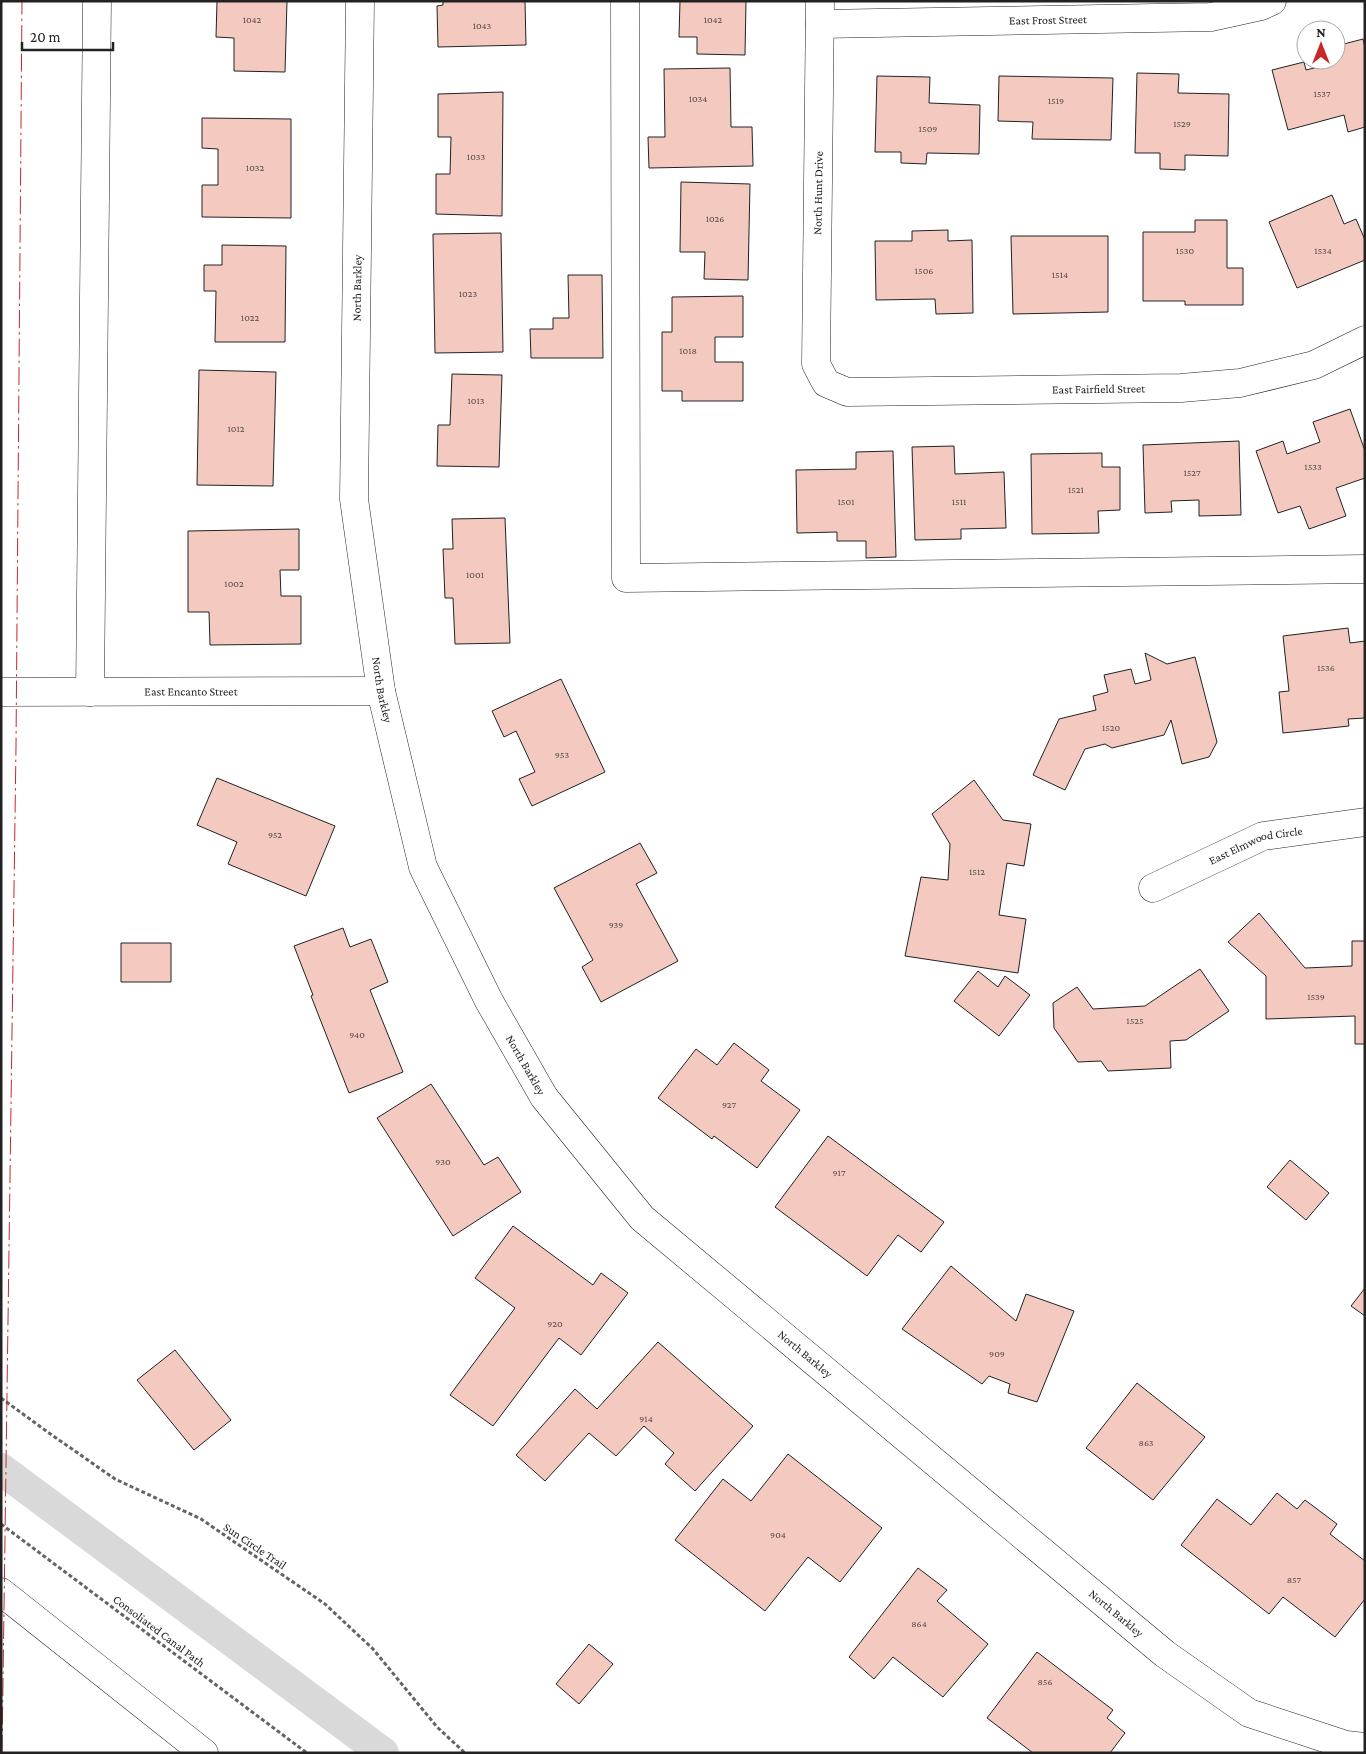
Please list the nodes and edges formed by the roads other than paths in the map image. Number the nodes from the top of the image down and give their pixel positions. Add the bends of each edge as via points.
1 (97, 1) edge
2 (360, 1) edge
3 (625, 1) edge
4 (1272, 1) edge
5 (820, 13) edge
6 (1365, 340) edge
7 (826, 383) joint
8 (1365, 569) edge
9 (380, 691) junction
10 (1, 692) edge
11 (90, 692) junction
12 (1365, 822) edge
13 (1154, 888) dead end
14 (1, 1592) edge
15 (1365, 1747) edge
16 (204, 1753) edge

1 - 11 street
2 - 9 street, North Barkley via 354,499
3 - 8 street via 626,578
4 - 5 street, East Frost Street via 1211,17
5 - 7 street, North Hunt Drive via 816,364
6 - 7 street, East Fairfield Street via 1314,365 1240,383 1181,388 847,392
9 - 11 street, East Encanto Street
9 - 15 street, North Barkley via 423,867 489,1001 544,1097 642,1218 1165,1654 1249,1713 1346,1745
10 - 11 street, East Encanto Street
12 - 13 street, East Elmwood Circle via 1263,836
14 - 16 street

